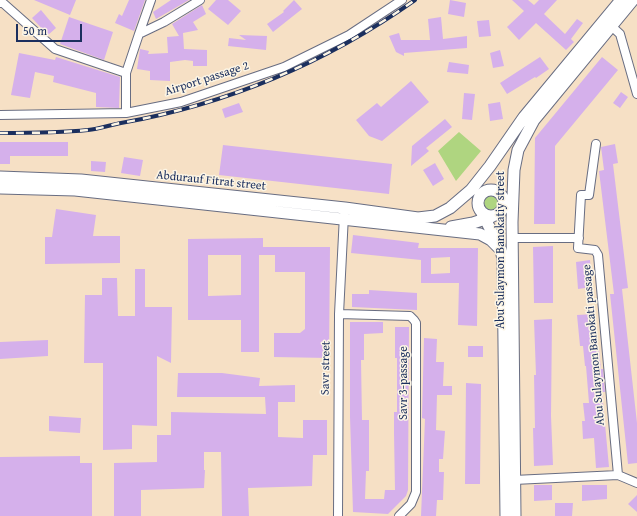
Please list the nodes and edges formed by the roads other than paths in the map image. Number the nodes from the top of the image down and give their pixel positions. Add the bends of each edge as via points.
1 (150, 0) edge
2 (200, 0) edge
3 (402, 0) edge
4 (621, 0) edge
5 (633, 0) edge
6 (0, 3) edge
7 (608, 24) junction
8 (139, 34) junction
9 (126, 73) junction
10 (637, 94) edge
11 (126, 113) junction
12 (0, 115) edge
13 (596, 144) dead end
14 (490, 166) junction
15 (0, 177) edge
16 (514, 181) junction
17 (0, 188) edge
18 (482, 194) junction
19 (459, 201) junction
20 (504, 204) junction
21 (345, 208) junction
22 (487, 215) junction
23 (344, 220) junction
24 (512, 222) junction
25 (417, 223) junction
26 (512, 238) junction
27 (578, 238) junction
28 (500, 250) junction
29 (339, 314) junction
30 (618, 476) junction
31 (514, 480) junction
32 (637, 483) edge
33 (338, 516) edge
34 (399, 516) edge
35 (506, 516) edge
36 (515, 516) edge

1 - 8 street
2 - 8 street
3 - 11 street, Аirport passage 2 via 349,35 284,67 181,102
4 - 7 main road, Abu Sulaymon Banokatiy street
5 - 7 main road, Abu Sulaymon Banokatiy street
6 - 9 street via 55,49
7 - 10 street via 620,34
7 - 14 main road, Abu Sulaymon Banokatiy street via 524,117
7 - 16 main road, Abu Sulaymon Banokatiy street via 534,120 518,150
8 - 9 street
9 - 11 street
11 - 12 street, Аirport passage 2
13 - 27 street via 589,195 581,194
14 - 18 main road
14 - 19 main road, Abu Sulaymon Banokatiy street
15 - 21 main road, Abdurauf Fitrat street via 74,180
16 - 20 main road
16 - 24 main road, Abu Sulaymon Banokatiy street
17 - 23 main road, Abdurauf Fitrat street via 75,190
18 - 19 main road
18 - 20 main road via 496,192 502,197
18 - 22 main road via 478,201
19 - 25 main road, Abu Sulaymon Banokatiy street via 440,214
20 - 22 main road via 501,211
20 - 24 main road
21 - 23 street, Savr street
21 - 25 main road, Abdurauf Fitrat street
22 - 25 main road, Abdurauf Fitrat street via 459,226
22 - 28 main road
23 - 25 main road, Abdurauf Fitrat street
23 - 29 street, Savr street
24 - 26 main road, Abu Sulaymon Banokatiy street
25 - 28 main road, Abdurauf Fitrat street via 480,234 491,240
26 - 27 street
26 - 31 main road, Abu Sulaymon Banokatiy street
27 - 30 street, Abu Sulaymon Banokati passage via 578,248 595,250 598,255
28 - 35 main road, Abu Sulaymon Banokatiy street via 503,259
29 - 33 street, Savr street
29 - 34 street, Savr 3-passage via 410,316 416,323 416,492 411,504
30 - 31 street
30 - 32 street
31 - 36 main road, Abu Sulaymon Banokatiy street

